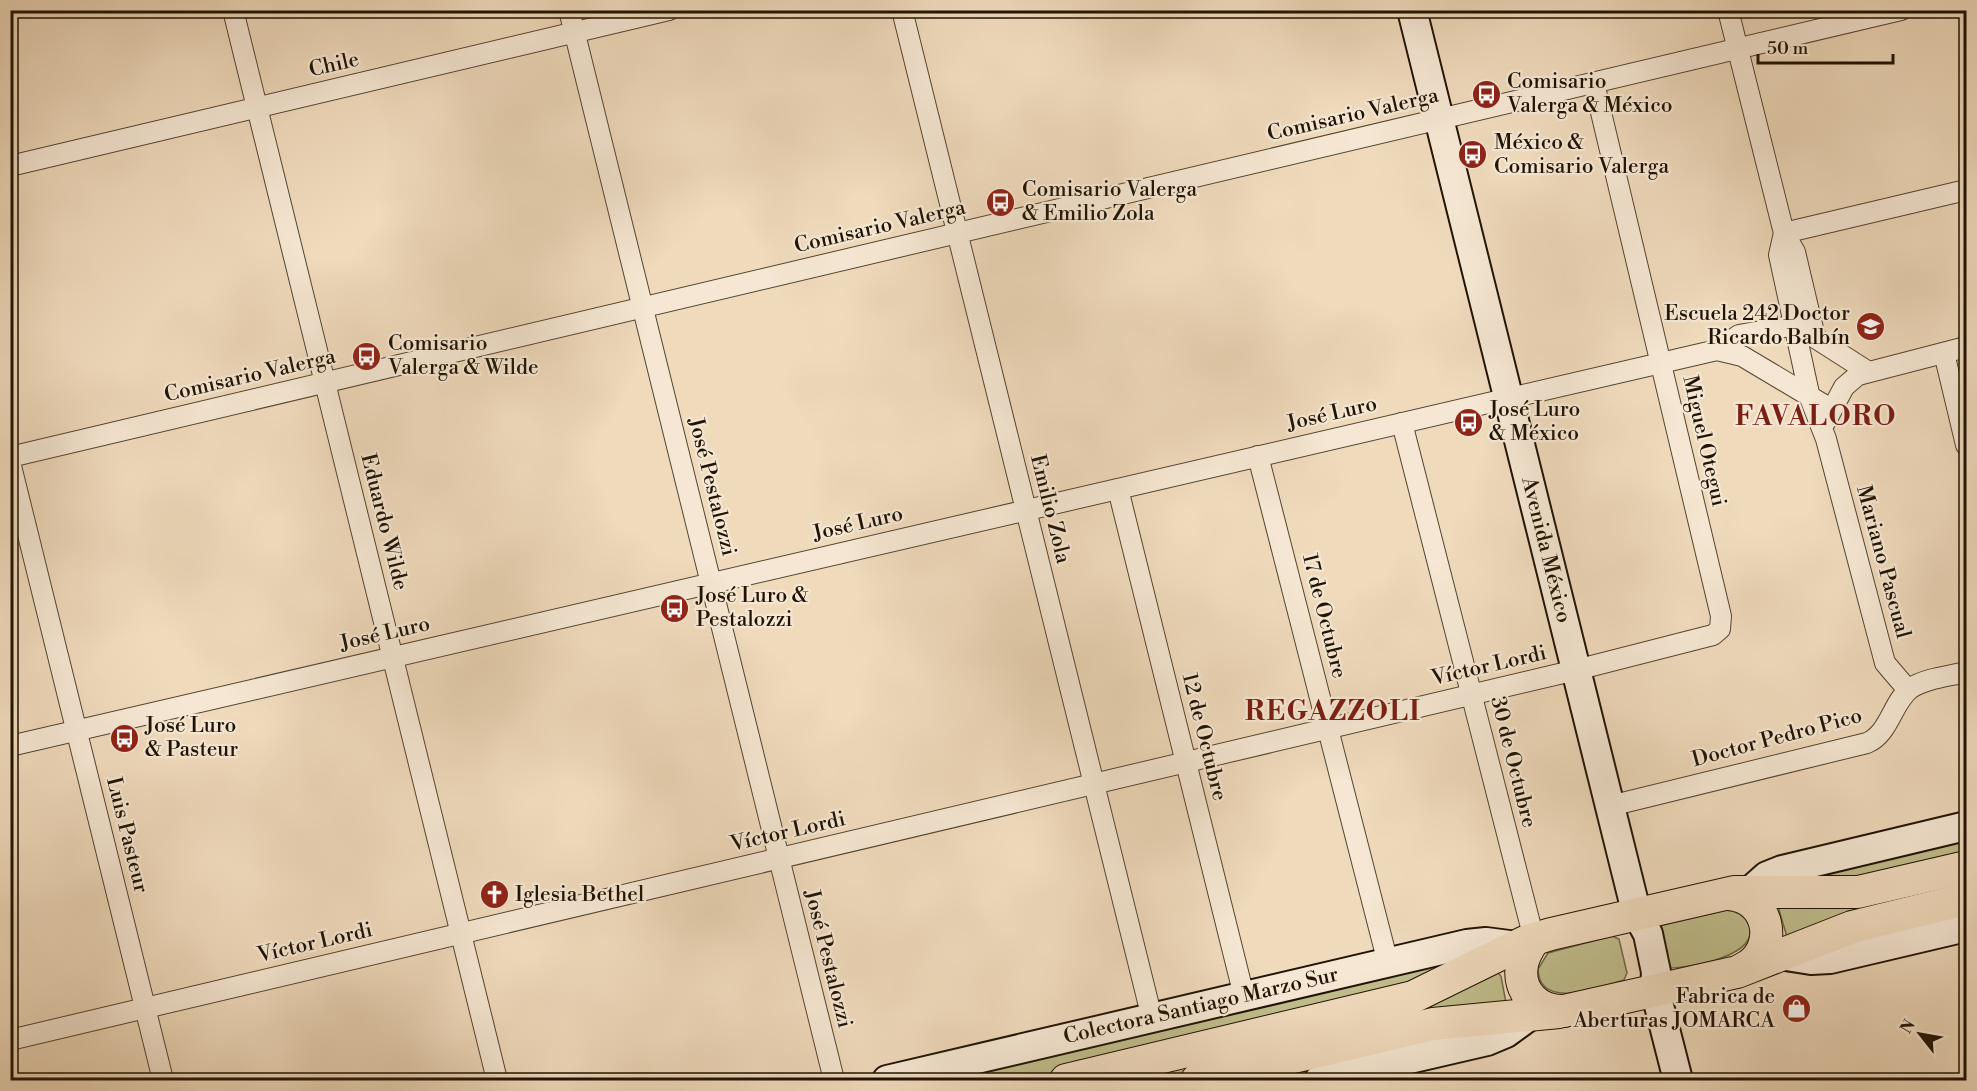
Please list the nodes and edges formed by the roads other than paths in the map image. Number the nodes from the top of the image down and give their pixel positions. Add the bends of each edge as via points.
1 (233, 10) edge
2 (569, 10) edge
3 (669, 10) edge
4 (902, 10) edge
5 (1412, 10) edge
6 (1728, 10) edge
7 (1901, 10) edge
8 (574, 33) junction
9 (1738, 49) junction
10 (1594, 83) junction
11 (257, 108) junction
12 (1439, 120) junction
13 (10, 166) edge
14 (1966, 190) edge
15 (1784, 232) junction
16 (957, 234) junction
17 (642, 308) junction
18 (1794, 327) junction
19 (1815, 338) junction
20 (1966, 347) edge
21 (1717, 350) junction
22 (1944, 353) junction
23 (1661, 363) junction
24 (1868, 371) junction
25 (325, 383) junction
26 (1508, 398) junction
27 (1810, 398) junction
28 (1831, 409) junction
29 (1402, 423) junction
30 (1826, 439) junction
31 (1966, 446) edge
32 (1258, 456) junction
33 (10, 459) edge
34 (1118, 489) junction
35 (15, 497) edge
36 (1026, 510) junction
37 (711, 583) junction
38 (393, 657) junction
39 (1576, 670) junction
40 (1966, 672) edge
41 (1908, 690) junction
42 (1472, 695) junction
43 (1328, 729) junction
44 (77, 730) junction
45 (10, 746) edge
46 (1186, 763) junction
47 (1094, 784) junction
48 (1610, 806) junction
49 (1966, 826) edge
50 (779, 859) junction
51 (1966, 867) edge
52 (1734, 894) junction
53 (1966, 899) edge
54 (1637, 914) junction
55 (1966, 927) edge
56 (461, 934) junction
57 (1526, 943) junction
58 (1780, 955) junction
59 (1388, 963) junction
60 (1737, 972) junction
61 (1655, 990) junction
62 (1244, 996) junction
63 (145, 1008) junction
64 (1569, 1010) junction
65 (1532, 1014) junction
66 (1152, 1018) junction
67 (10, 1040) edge
68 (163, 1080) edge
69 (497, 1080) edge
70 (834, 1080) edge
71 (887, 1080) edge
72 (1066, 1080) edge
73 (1197, 1080) edge
74 (1319, 1080) edge
75 (1678, 1080) edge

1 - 11 street, Eduardo Wilde
2 - 8 street, José Pestalozzi
3 - 8 street, Chile
4 - 16 street, Emilio Zola
5 - 12 street, Avenida México
6 - 9 street, Mariano Pascual
7 - 9 street, Comisario Valerga
8 - 11 street, Chile
8 - 17 street, José Pestalozzi
9 - 10 street, Comisario Valerga
9 - 15 street, Mariano Pascual
10 - 12 street, Comisario Valerga
10 - 23 street, Miguel Otegui
11 - 13 street, Chile
11 - 25 street, Eduardo Wilde
12 - 16 street, Comisario Valerga
12 - 26 street, Avenida México
14 - 15 street
15 - 18 street, Mariano Pascual via 1779,255
15 - 19 street, Mariano Pascual via 1795,252
16 - 17 street, Comisario Valerga
16 - 36 street, Emilio Zola
17 - 25 street, Comisario Valerga
17 - 37 street, José Pestalozzi
18 - 19 street
18 - 21 street, José Luro via 1739,335
18 - 27 street, Mariano Pascual
19 - 24 street
20 - 22 street
21 - 23 street, José Luro
21 - 27 street via 1739,355
22 - 24 street
22 - 31 street
23 - 26 street, José Luro
23 - 39 street, Miguel Otegui via 1721,625 1709,637
24 - 28 street via 1850,380
25 - 33 street, Comisario Valerga
25 - 38 street, Eduardo Wilde
26 - 29 street, José Luro
26 - 39 street, Avenida México
27 - 28 street
27 - 30 street, Mariano Pascual
28 - 30 street, Mariano Pascual
29 - 32 street, José Luro
29 - 42 street, 30 de Octubre
30 - 41 street, Mariano Pascual via 1884,663
32 - 34 street, José Luro
32 - 43 street, 17 de Octubre
33 - 35 street, Luis Pasteur
34 - 36 street, José Luro
34 - 46 street, 12 de Octubre
35 - 44 street, Luis Pasteur
36 - 37 street, José Luro
36 - 47 street, Emilio Zola
37 - 38 street, José Luro
37 - 50 street, José Pestalozzi
38 - 44 street, José Luro
38 - 56 street, Eduardo Wilde
39 - 42 street, Víctor Lordi
39 - 48 street, Avenida México
40 - 41 street
41 - 48 street, Doctor Pedro Pico via 1881,732 1867,743
42 - 43 street, Víctor Lordi
42 - 57 street, 30 de Octubre
43 - 46 street, Víctor Lordi
43 - 59 street, 17 de Octubre
44 - 45 street, José Luro
44 - 63 street, Luis Pasteur
46 - 47 street, Víctor Lordi
46 - 62 street, 12 de Octubre
47 - 50 street, Víctor Lordi
47 - 66 street, Emilio Zola
48 - 54 street, Avenida México
49 - 52 street via 1782,870
50 - 56 street, Víctor Lordi
50 - 70 street, José Pestalozzi
51 - 52 main road via 1858,892
52 - 54 main road
52 - 60 main road via 1757,906 1766,924 1766,945 1760,957
53 - 58 main road via 1852,927
54 - 57 main road
54 - 61 street, Avenida México via 1629,932 1634,960 1640,977
55 - 58 street via 1830,959
56 - 63 street, Víctor Lordi
56 - 69 street, Eduardo Wilde
57 - 59 street, Colectora Santiago Marzo Sur via 1479,942
57 - 64 main road via 1521,967 1524,987 1531,999 1555,1011
57 - 72 main road via 1413,998
58 - 60 main road
59 - 62 street, Colectora Santiago Marzo Sur
60 - 61 main road
61 - 64 main road
61 - 75 street, Avenida México
62 - 66 street, Colectora Santiago Marzo Sur
63 - 67 street, Víctor Lordi
63 - 68 street, Luis Pasteur
64 - 65 main road
65 - 73 main road via 1433,1024
65 - 74 street via 1487,1041
66 - 71 street, Colectora Santiago Marzo Sur

